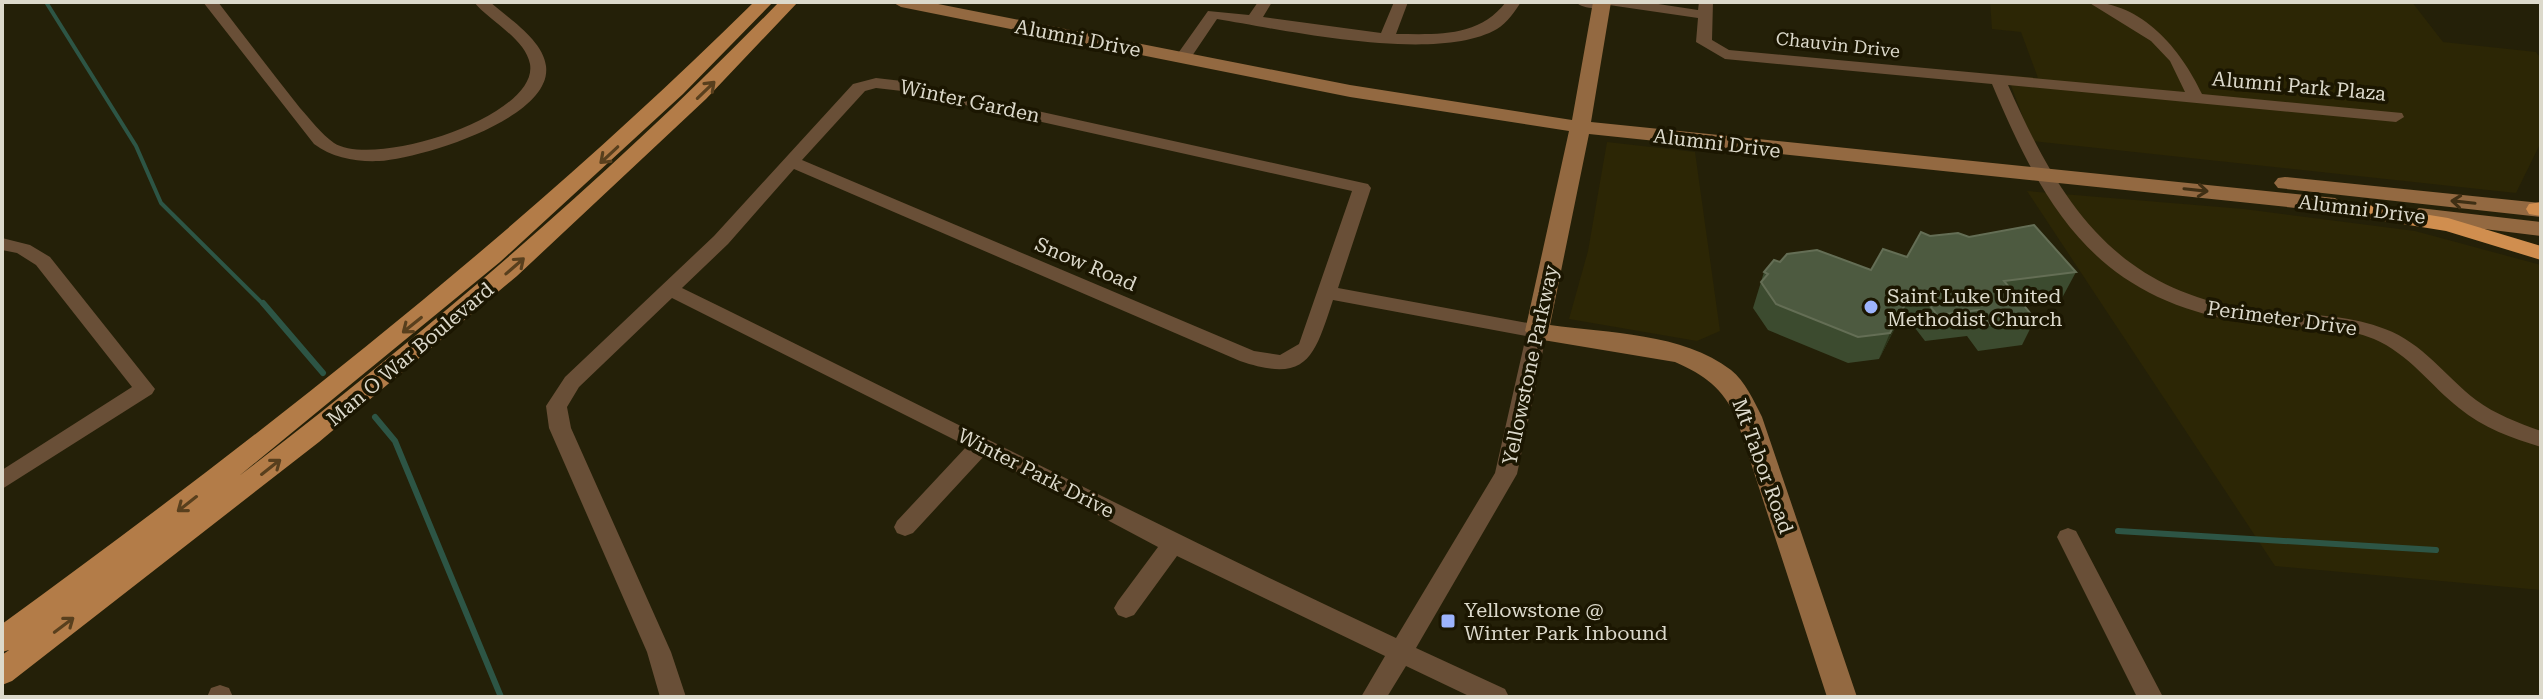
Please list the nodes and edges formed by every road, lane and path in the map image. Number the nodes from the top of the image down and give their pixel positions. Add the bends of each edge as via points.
1 (210, 2) edge
2 (481, 2) edge
3 (764, 2) edge
4 (789, 2) edge
5 (901, 2) edge
6 (969, 2) edge
7 (1265, 2) edge
8 (1401, 2) edge
9 (1514, 2) edge
10 (2095, 2) edge
11 (1600, 3) edge
12 (1706, 9) edge
13 (1254, 20) junction
14 (1387, 36) junction
15 (1186, 52) junction
16 (1998, 80) junction
17 (2197, 99) junction
18 (2396, 117) dead end
19 (1582, 120) junction
20 (792, 162) junction
21 (2038, 166) junction
22 (2312, 203) junction
23 (2540, 214) edge
24 (2, 244) edge
25 (2541, 253) edge
26 (671, 290) junction
27 (1327, 292) junction
28 (1537, 331) junction
29 (2541, 439) edge
30 (982, 444) junction
31 (2, 481) edge
32 (905, 527) dead end
33 (2068, 537) dead end
34 (1173, 544) junction
35 (1126, 608) dead end
36 (2, 640) edge
37 (1401, 652) junction
38 (2, 672) edge
39 (673, 697) edge
40 (1374, 697) edge
41 (1496, 697) edge
42 (1842, 697) edge
43 (2150, 697) edge

1 - 2 street via 322,143 359,154 404,152 446,142 499,114 533,85 538,63 531,50
3 -> 36 main road, Man O War Boulevard via 500,253 320,401
38 -> 4 main road, Man O War Boulevard via 293,449 494,284 708,88
5 - 15 main road, Alumni Drive
6 - 15 main road, Alumni Drive
7 - 13 street
8 - 14 street
9 - 14 street via 1490,27 1442,36
10 - 17 street via 2164,43
11 - 12 street
11 - 19 main road, Yellowstone Parkway
12 - 16 street, Chauvin Drive via 1704,42 1725,54
13 - 14 street
13 - 15 street via 1213,14
15 - 19 main road, Alumni Drive via 1350,91
16 - 17 street, Chauvin Drive
16 - 21 street
17 - 18 street, Alumni Park Plaza
19 - 21 main road, Alumni Drive via 1775,150
19 - 28 main road, Yellowstone Parkway
20 - 26 street, Winter Garden
20 - 27 street, Snow Road via 1261,362 1285,362 1303,353
20 - 27 street, Winter Garden via 854,92 886,83 1362,188
21 -> 22 main road, Alumni Drive
23 -> 21 main road, Alumni Drive
21 - 29 street, Perimeter Drive via 2088,241 2137,279 2227,313 2339,324 2380,334 2420,357 2479,412
22 - 23 main road, Alumni Drive
22 - 25 highway via 2448,225
24 - 31 street via 43,261 145,389
26 - 30 street, Winter Park Drive
26 - 39 street, Winter Garden via 572,382 558,400 556,416 659,652
27 - 28 street
28 - 37 street, Yellowstone Parkway via 1506,474
28 - 42 main road, Mt Tabor Road via 1676,355 1710,368 1733,388 1749,417
30 - 32 street
30 - 34 street, Winter Park Drive
33 - 43 street
34 - 35 street
34 - 37 street, Winter Park Drive
37 - 40 street, Yellowstone Parkway
37 - 41 street, Winter Park Drive

